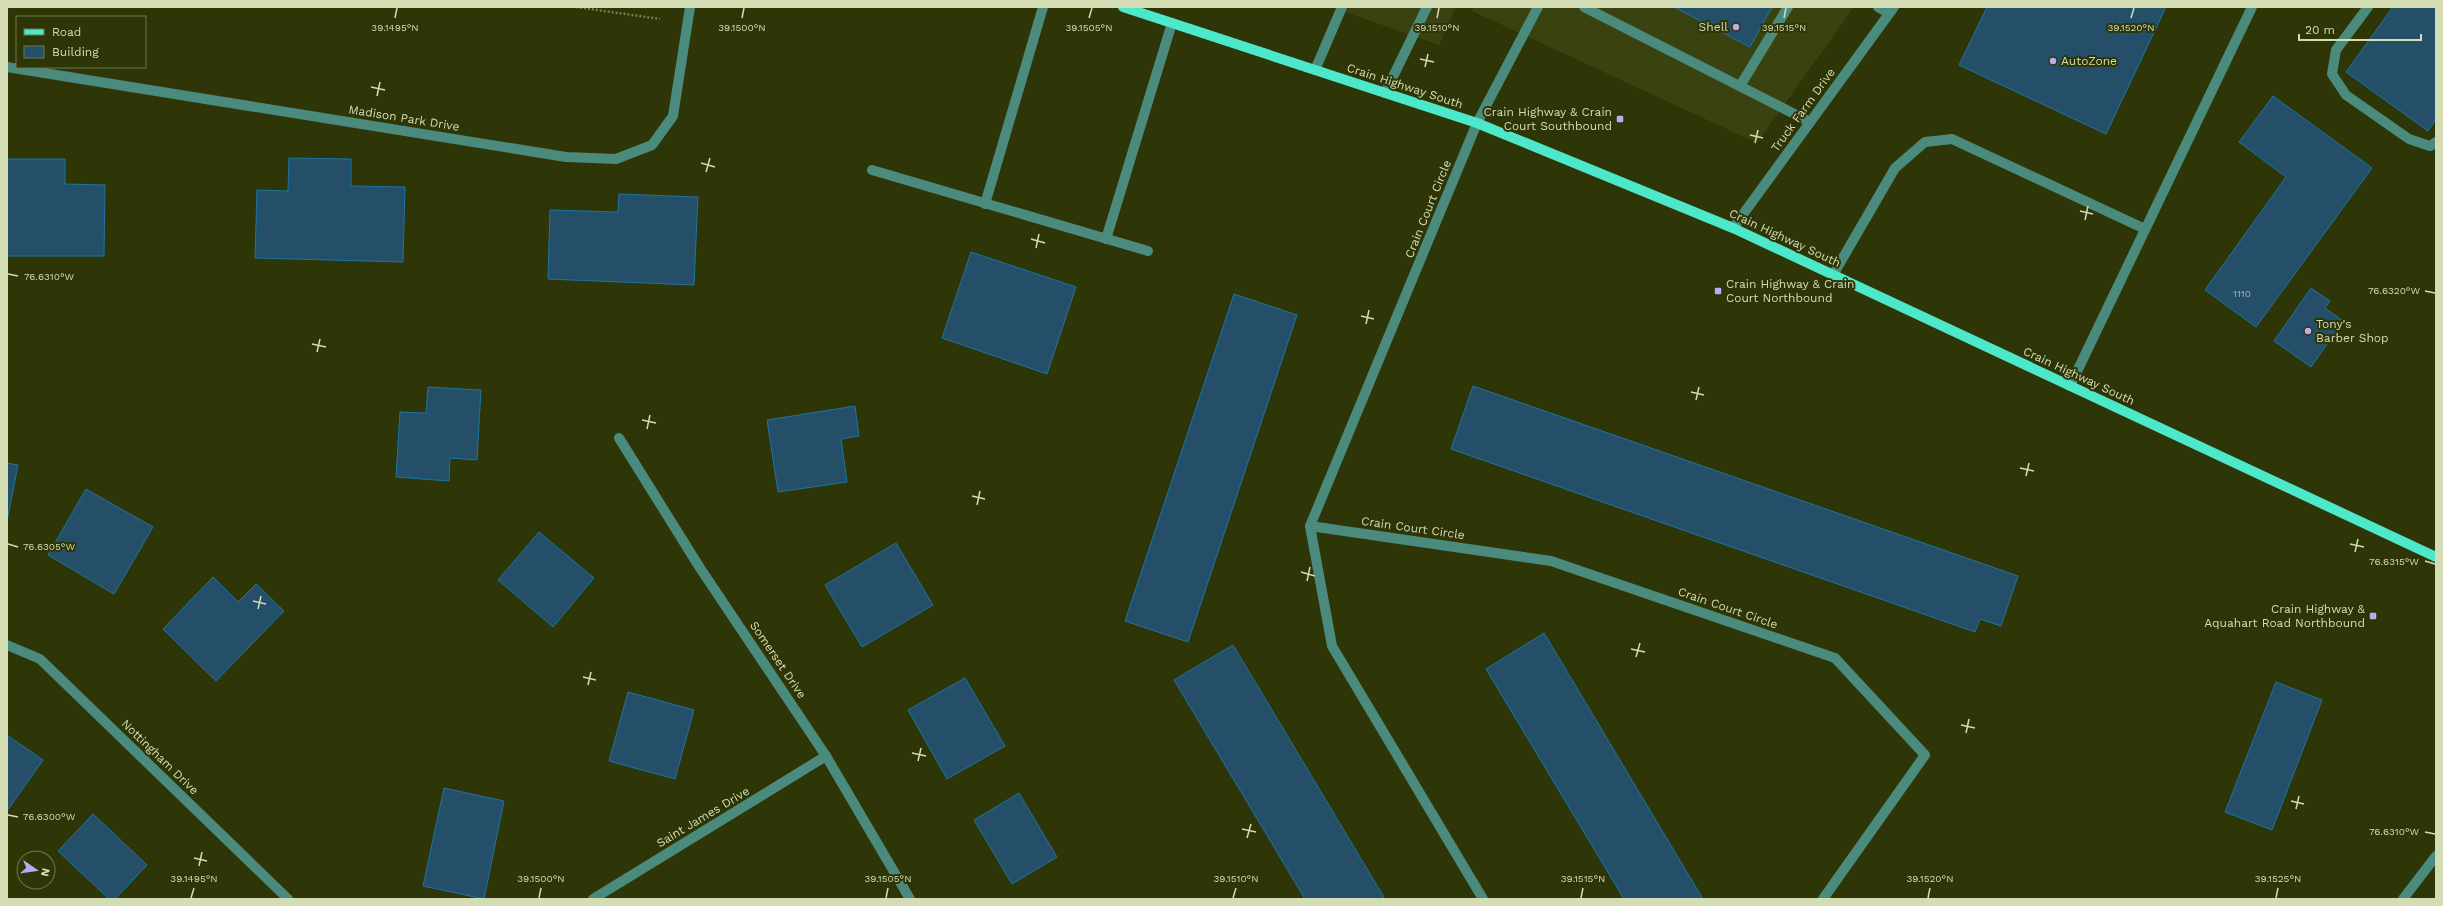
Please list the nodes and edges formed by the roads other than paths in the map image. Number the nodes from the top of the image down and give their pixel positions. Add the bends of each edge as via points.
1 (690, 7) edge
2 (1043, 7) edge
3 (1123, 7) edge
4 (1342, 7) edge
5 (1427, 7) edge
6 (1538, 7) edge
7 (1584, 7) edge
8 (1788, 7) edge
9 (1878, 7) edge
10 (2252, 7) edge
11 (2368, 7) edge
12 (1892, 10) edge
13 (1172, 23) junction
14 (7, 67) edge
15 (1315, 70) junction
16 (1740, 86) junction
17 (1385, 93) junction
18 (1810, 122) junction
19 (1477, 123) junction
20 (2436, 142) edge
21 (872, 170) dead end
22 (985, 204) junction
23 (1733, 228) junction
24 (2145, 230) junction
25 (1106, 239) junction
26 (1148, 251) dead end
27 (1833, 275) junction
28 (2070, 386) junction
29 (619, 438) dead end
30 (1310, 526) junction
31 (2436, 557) edge
32 (7, 645) edge
33 (826, 756) junction
34 (2436, 856) edge
35 (288, 899) edge
36 (593, 899) edge
37 (910, 899) edge
38 (1483, 899) edge
39 (1823, 899) edge
40 (2403, 899) edge

1 - 14 street, Madison Park Drive via 673,116 652,145 616,159 566,156
2 - 22 street
3 - 13 main road, Crain Highway South
4 - 15 street
5 - 17 street
6 - 19 street, Crain Court Circle
7 - 16 street
8 - 16 street
9 - 12 street
10 - 24 street
11 - 20 street via 2336,50 2332,74 2346,95 2409,139 2430,146
12 - 18 street, Truck Farm Drive
13 - 15 main road, Crain Highway South
13 - 25 street
15 - 17 main road, Crain Highway South
16 - 18 street
17 - 19 main road, Crain Highway South
18 - 23 street, Truck Farm Drive
19 - 23 main road, Crain Highway South
19 - 30 street, Crain Court Circle
21 - 22 street
22 - 25 street
23 - 27 main road, Crain Highway South
24 - 27 street via 1952,139 1925,142 1895,168
24 - 28 street
25 - 26 street
27 - 28 main road, Crain Highway South
28 - 31 main road, Crain Highway South
29 - 33 street, Somerset Drive via 700,568
30 - 38 street via 1332,646
30 - 39 street, Crain Court Circle via 1551,561 1835,658 1925,755
32 - 35 street, Nottingham Drive via 40,659
33 - 36 street, Saint James Drive
33 - 37 street, Somerset Drive
34 - 40 street

